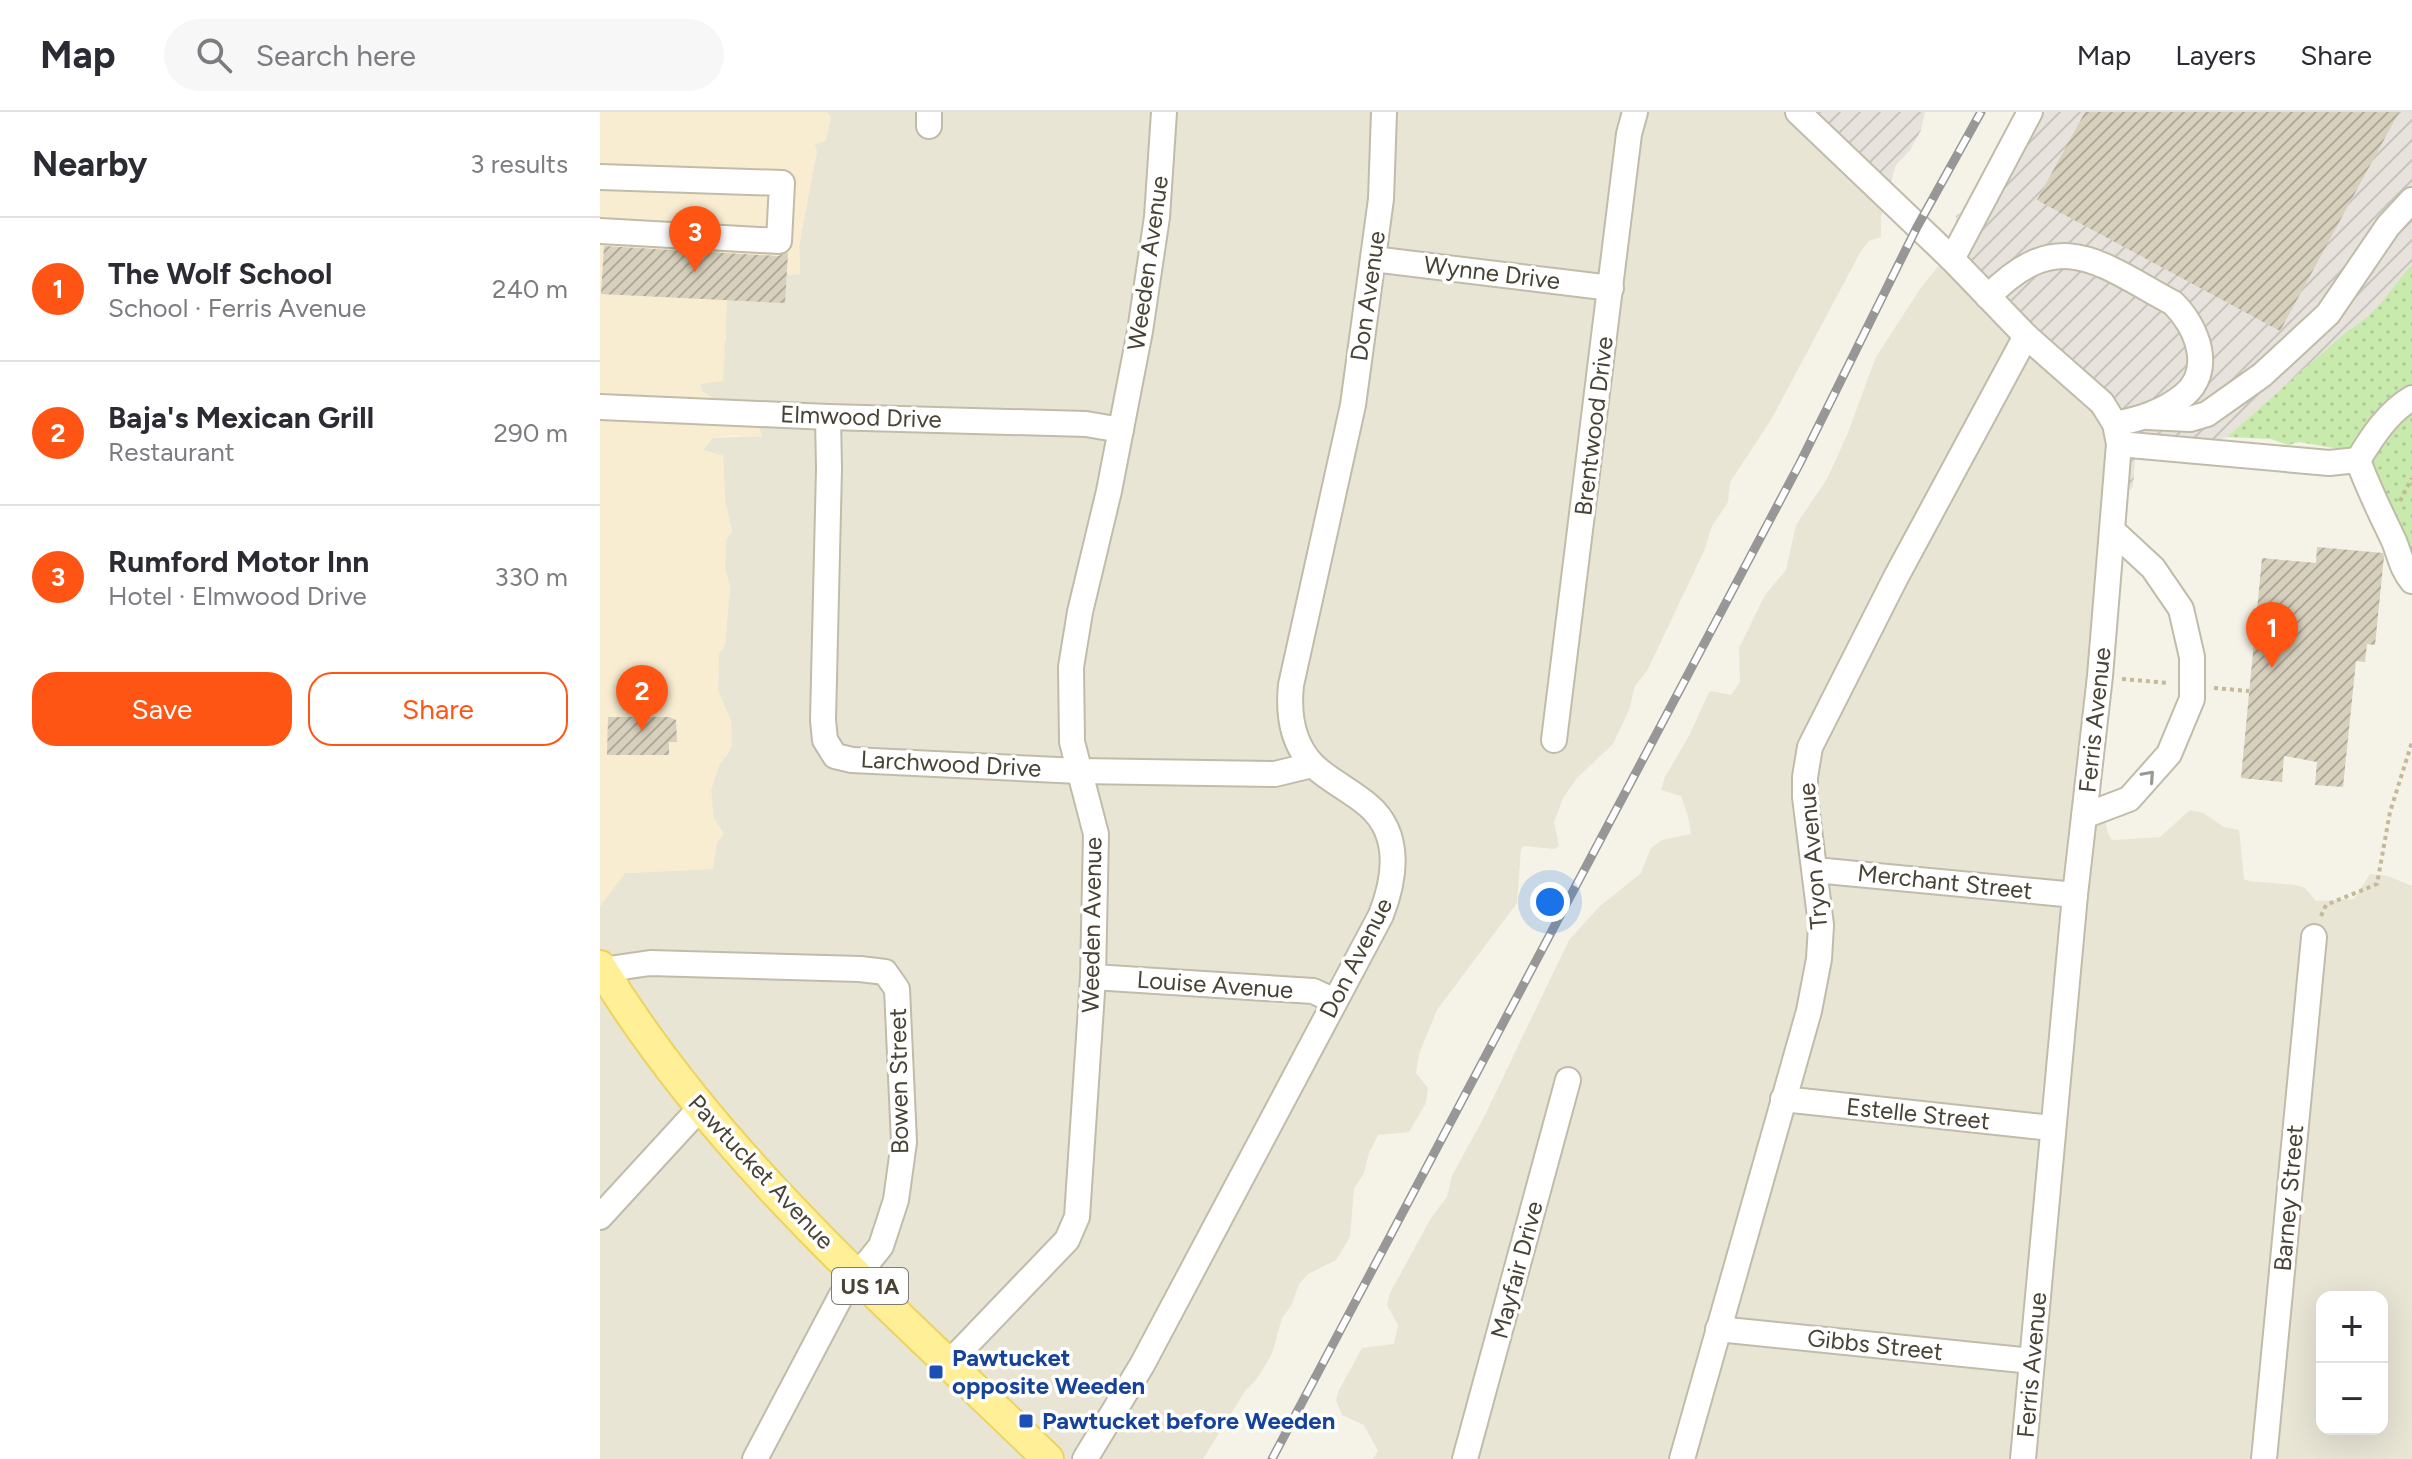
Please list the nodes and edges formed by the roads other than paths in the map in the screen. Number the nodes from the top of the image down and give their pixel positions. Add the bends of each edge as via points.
1 (1164, 112) edge
2 (1384, 112) edge
3 (1635, 112) edge
4 (1798, 112) edge
5 (2030, 112) edge
6 (600, 177) edge
7 (2412, 200) edge
8 (600, 231) edge
9 (1373, 259) junction
10 (1952, 259) junction
11 (1611, 288) junction
12 (1988, 297) junction
13 (2026, 336) junction
14 (2412, 398) edge
15 (600, 407) edge
16 (828, 417) junction
17 (2148, 417) junction
18 (1121, 430) junction
19 (2117, 434) junction
20 (2358, 460) junction
21 (2113, 531) junction
22 (2412, 581) edge
23 (1554, 740) dead end
24 (1312, 765) junction
25 (1079, 771) junction
26 (2084, 816) junction
27 (1815, 870) junction
28 (2075, 895) junction
29 (2314, 937) road end
30 (601, 968) edge
31 (1093, 977) junction
32 (1335, 1001) junction
33 (1568, 1080) dead end
34 (1783, 1099) junction
35 (700, 1108) junction
36 (2052, 1128) junction
37 (600, 1217) edge
38 (859, 1275) junction
39 (1718, 1329) junction
40 (2032, 1361) junction
41 (949, 1363) junction
42 (755, 1459) edge
43 (1048, 1459) edge
44 (1085, 1459) edge
45 (1465, 1459) edge
46 (1682, 1459) edge
47 (2023, 1459) edge
48 (2264, 1459) edge

1 - 18 street, Weeden Avenue via 1157,217
2 - 9 street, Don Avenue
3 - 11 street, Brentwood Drive
4 - 10 street
5 - 10 street
6 - 8 street via 782,183 779,241
7 - 17 street via 2328,314 2262,375 2207,414 2190,419
9 - 11 street, Wynne Drive
9 - 24 street, Don Avenue via 1353,405 1291,685 1288,712
10 - 12 street
11 - 23 street, Brentwood Drive
12 - 13 street
12 - 17 street via 2034,261 2068,254 2100,263 2173,303 2195,335 2200,365 2185,395
13 - 19 street via 2102,403
13 - 27 street, Tryon Avenue via 1810,747 1805,797
14 - 20 street via 2371,438
15 - 16 street, Elmwood Drive
16 - 18 street, Elmwood Drive via 1086,424
16 - 25 street, Larchwood Drive via 823,720 825,740 835,756
17 - 19 street
18 - 25 street, Weeden Avenue via 1071,667 1072,742
19 - 20 street via 2329,463
19 - 21 street, Ferris Avenue
20 - 22 street
21 - 26 street, Ferris Avenue
26 -> 21 street via 2129,799 2169,754 2192,699 2192,657 2181,609 2153,568
24 - 25 street, Larchwood Drive via 1275,774
24 - 32 street, Don Avenue via 1371,808 1389,835 1394,863 1381,915
25 - 31 street, Weeden Avenue via 1096,834
26 - 28 street, Ferris Avenue
27 - 28 street, Merchant Street
27 - 34 street, Tryon Avenue via 1819,959
28 - 36 street, Ferris Avenue
29 - 48 street, Barney Street
30 - 35 main road, Pawtucket Avenue / US 1A
30 - 38 street, Bowen Street via 650,963 885,972 897,989 904,1142 896,1200 881,1246
31 - 32 street, Louise Avenue via 1313,991
31 - 41 street, Weeden Avenue via 1077,1217 1067,1240
32 - 44 street, Don Avenue via 1142,1365
33 - 45 street, Mayfair Drive
34 - 36 street, Estelle Street
34 - 39 street, Tryon Avenue
35 - 37 street
35 - 38 main road, Pawtucket Avenue / US 1A via 755,1172
36 - 40 street, Ferris Avenue
38 - 41 main road, Pawtucket Avenue / US 1A
38 - 42 street via 841,1296
39 - 40 street, Gibbs Street
39 - 46 street, Tryon Avenue
40 - 47 street, Ferris Avenue
41 - 43 main road, Pawtucket Avenue / US 1A

